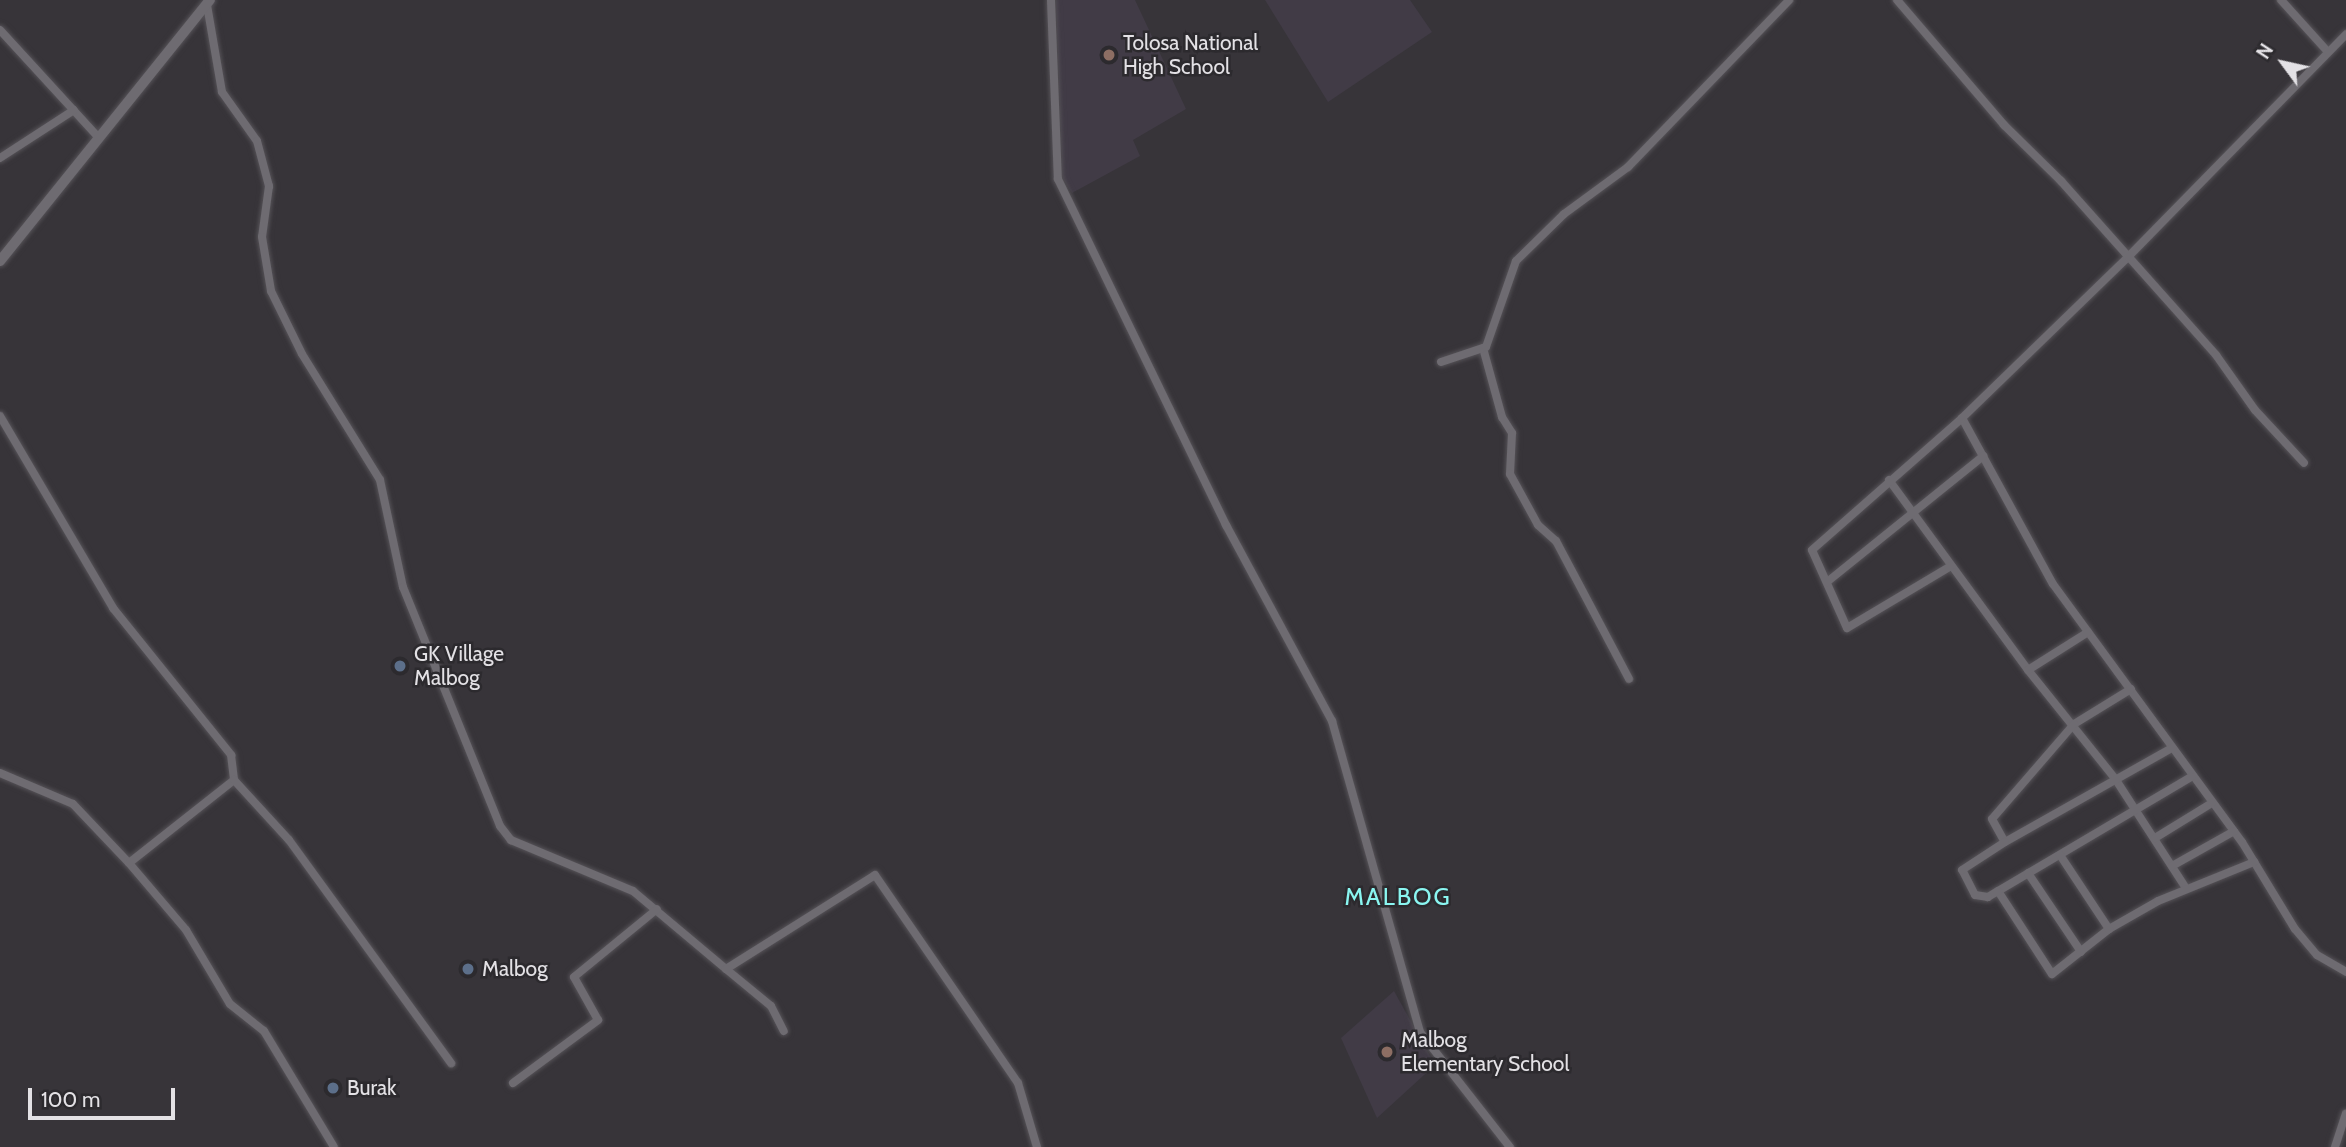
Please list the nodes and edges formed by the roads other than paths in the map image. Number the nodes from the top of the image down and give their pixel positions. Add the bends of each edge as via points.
1 (1051, 0) edge
2 (1789, 0) edge
3 (1897, 0) edge
4 (2281, 0) edge
5 (208, 2) edge
6 (0, 30) edge
7 (2346, 34) edge
8 (2328, 52) junction
9 (74, 110) junction
10 (98, 137) junction
11 (0, 158) edge
12 (2128, 257) junction
13 (0, 261) edge
14 (1483, 348) junction
15 (1441, 362) dead end
16 (0, 416) edge
17 (1962, 418) junction
18 (1983, 456) junction
19 (2304, 463) dead end
20 (1889, 480) junction
21 (1913, 511) junction
22 (1951, 566) junction
23 (1827, 582) junction
24 (2088, 632) junction
25 (2028, 670) junction
26 (1629, 680) dead end
27 (2131, 689) junction
28 (2074, 724) junction
29 (2172, 748) junction
30 (0, 773) edge
31 (2191, 777) junction
32 (234, 780) junction
33 (2116, 780) junction
34 (2213, 803) junction
35 (2138, 810) junction
36 (2234, 831) junction
37 (2155, 838) junction
38 (2005, 842) junction
39 (2060, 855) junction
40 (2254, 862) junction
41 (129, 863) junction
42 (2172, 866) junction
43 (2028, 873) junction
44 (2186, 888) junction
45 (1998, 891) junction
46 (657, 909) junction
47 (2109, 929) junction
48 (2081, 951) junction
49 (726, 969) junction
50 (2346, 972) edge
51 (784, 1031) dead end
52 (451, 1063) dead end
53 (513, 1083) dead end
54 (2346, 1114) edge
55 (1508, 1146) edge
56 (334, 1147) edge
57 (1037, 1147) edge
58 (2334, 1147) edge

1 - 55 street via 1058,179 1226,525 1332,722 1420,1032
2 - 14 street via 1628,167 1564,214 1516,261
3 - 12 street via 2004,125
4 - 8 street
5 - 10 street
5 - 46 street via 222,92 257,141 269,186 262,237 271,291 302,354 380,480 403,587 500,826 511,840 633,891
6 - 9 street
7 - 8 street
8 - 12 street
9 - 10 street
9 - 11 street
10 - 13 street
12 - 17 street
12 - 19 street
14 - 15 street
14 - 26 street via 1492,388 1512,433 1510,474 1538,525 1556,541
16 - 32 street via 113,608 231,755
17 - 18 street
17 - 20 street
18 - 21 street
18 - 24 street via 2041,565
20 - 21 street
20 - 23 street via 1812,550
21 - 22 street
21 - 23 street
22 - 23 street via 1847,628
22 - 25 street
24 - 25 street
24 - 27 street
25 - 28 street
27 - 28 street
27 - 29 street
28 - 33 street
28 - 38 street via 1992,819
29 - 31 street
29 - 33 street
30 - 41 street via 73,804
31 - 34 street
31 - 35 street
32 - 41 street
32 - 52 street via 289,840
33 - 35 street
33 - 38 street
34 - 36 street
34 - 37 street
35 - 37 street
35 - 39 street
36 - 40 street
36 - 42 street
37 - 42 street
38 - 45 street via 1962,870 1975,895 1988,897
39 - 43 street
39 - 47 street
40 - 44 street
40 - 50 street via 2317,955
41 - 56 street via 186,930 230,1004 264,1031
42 - 44 street
43 - 45 street
43 - 48 street
44 - 47 street
45 - 48 street via 2052,974
46 - 49 street
46 - 53 street via 574,977 598,1020
47 - 48 street
49 - 51 street via 771,1006
49 - 57 street via 875,875 1018,1083
54 - 58 street

